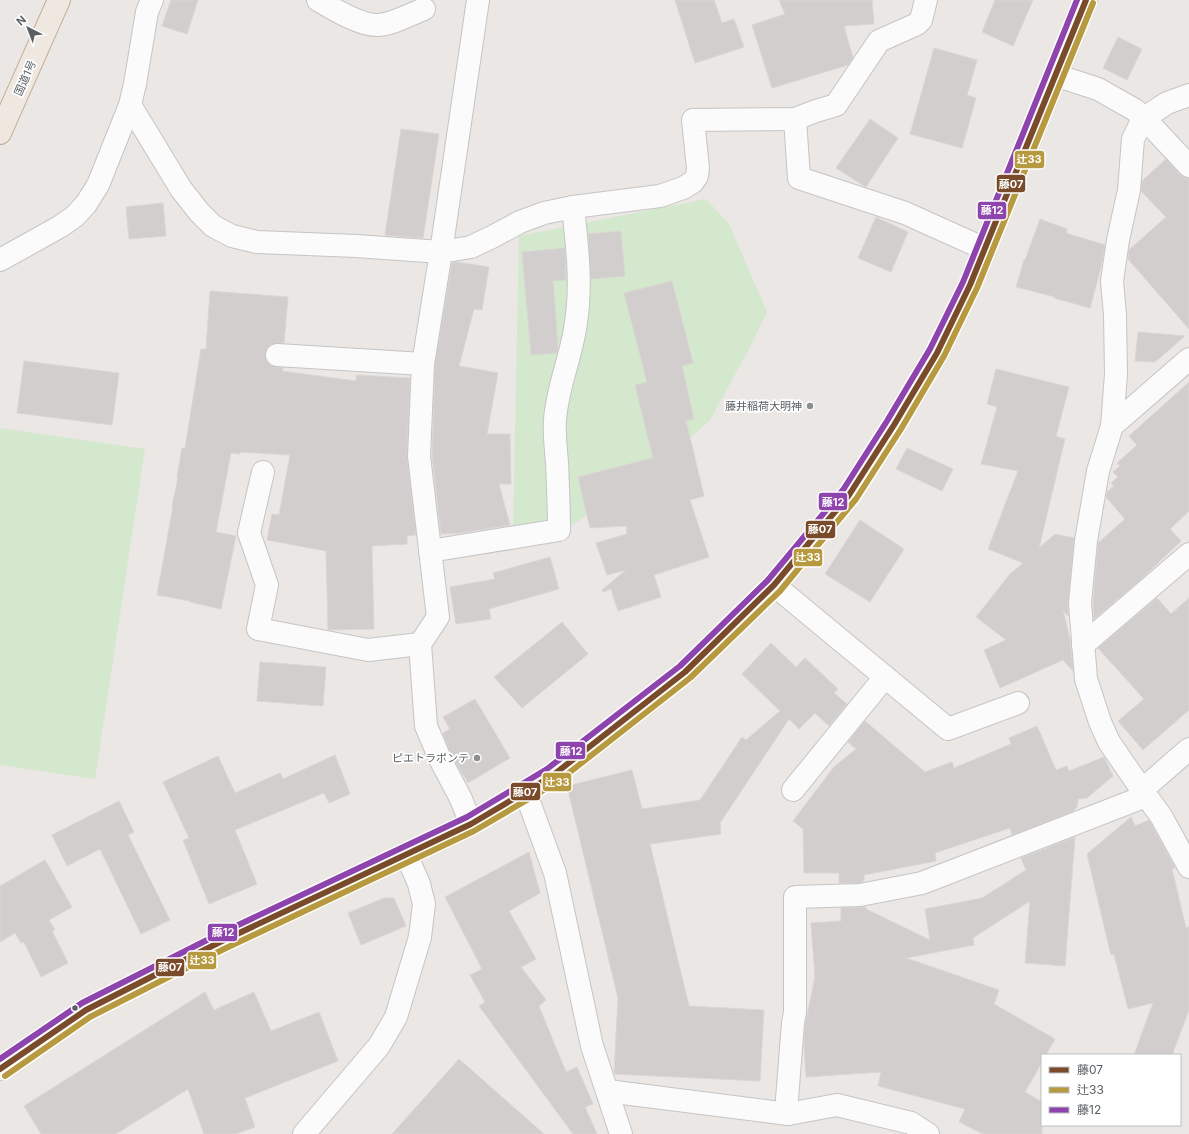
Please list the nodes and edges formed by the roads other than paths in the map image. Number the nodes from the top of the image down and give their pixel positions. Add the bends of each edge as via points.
1 (60, 0) edge
2 (152, 0) edge
3 (318, 0) edge
4 (478, 0) edge
5 (926, 0) edge
6 (1086, 0) edge
7 (424, 9) dead end
8 (1055, 75) junction
9 (1189, 94) edge
10 (130, 105) junction
11 (1144, 118) junction
12 (795, 119) junction
13 (0, 133) edge
14 (1189, 166) edge
15 (573, 207) junction
16 (985, 249) junction
17 (441, 252) junction
18 (0, 260) edge
19 (276, 356) dead end
20 (1189, 359) edge
21 (423, 364) junction
22 (1112, 426) junction
23 (263, 472) dead end
24 (430, 551) junction
25 (1189, 554) edge
26 (774, 585) junction
27 (420, 644) junction
28 (1083, 645) junction
29 (885, 677) junction
30 (1018, 704) dead end
31 (1189, 749) edge
32 (793, 790) dead end
33 (525, 792) junction
34 (1144, 793) junction
35 (471, 824) junction
36 (406, 854) junction
37 (1189, 867) edge
38 (0, 1069) edge
39 (607, 1091) junction
40 (788, 1114) junction
41 (304, 1134) edge
42 (620, 1134) edge
43 (928, 1134) edge

1 - 13 highway, 国道1号
2 - 10 street via 147,12
3 - 7 street via 363,23 377,25 395,21
4 - 17 street
5 - 12 street via 921,20 879,41 836,105
6 - 8 main road
8 - 11 street via 1098,89
8 - 16 main road
9 - 11 street via 1167,103
10 - 17 street via 181,189 195,207 213,226 232,236 257,242
10 - 18 street via 98,185 86,204 61,226
11 - 14 street
11 - 22 street via 1133,139 1129,190 1112,282 1116,374
12 - 15 street via 693,120 698,168 693,182 660,196
12 - 16 street via 799,178 905,213
15 - 17 street via 544,213 520,222 471,247
15 - 24 street via 579,294 576,323 557,399 555,422 559,530
16 - 26 main road via 937,353 894,425 849,495
17 - 21 street
19 - 21 street
20 - 22 street
21 - 24 street via 419,456
22 - 28 street via 1098,471 1086,541 1080,603
23 - 27 street via 249,533 267,585 258,630 368,650
24 - 27 street via 438,617
25 - 28 street
26 - 29 street
26 - 33 main road via 685,672 552,776
27 - 35 street via 426,726
28 - 34 street via 1086,679 1100,722 1109,742
29 - 30 street via 948,729
29 - 32 street
31 - 34 street
33 - 35 main road
33 - 39 street via 555,873 592,1046
34 - 37 street via 1161,816
34 - 40 street via 922,883 860,895 795,897 795,1012 787,1099
35 - 36 main road
36 - 38 main road via 220,942 86,1010
36 - 41 street via 419,884 424,904 420,937 396,1017 380,1046
39 - 40 street
39 - 42 street
40 - 43 street via 837,1105 910,1123

